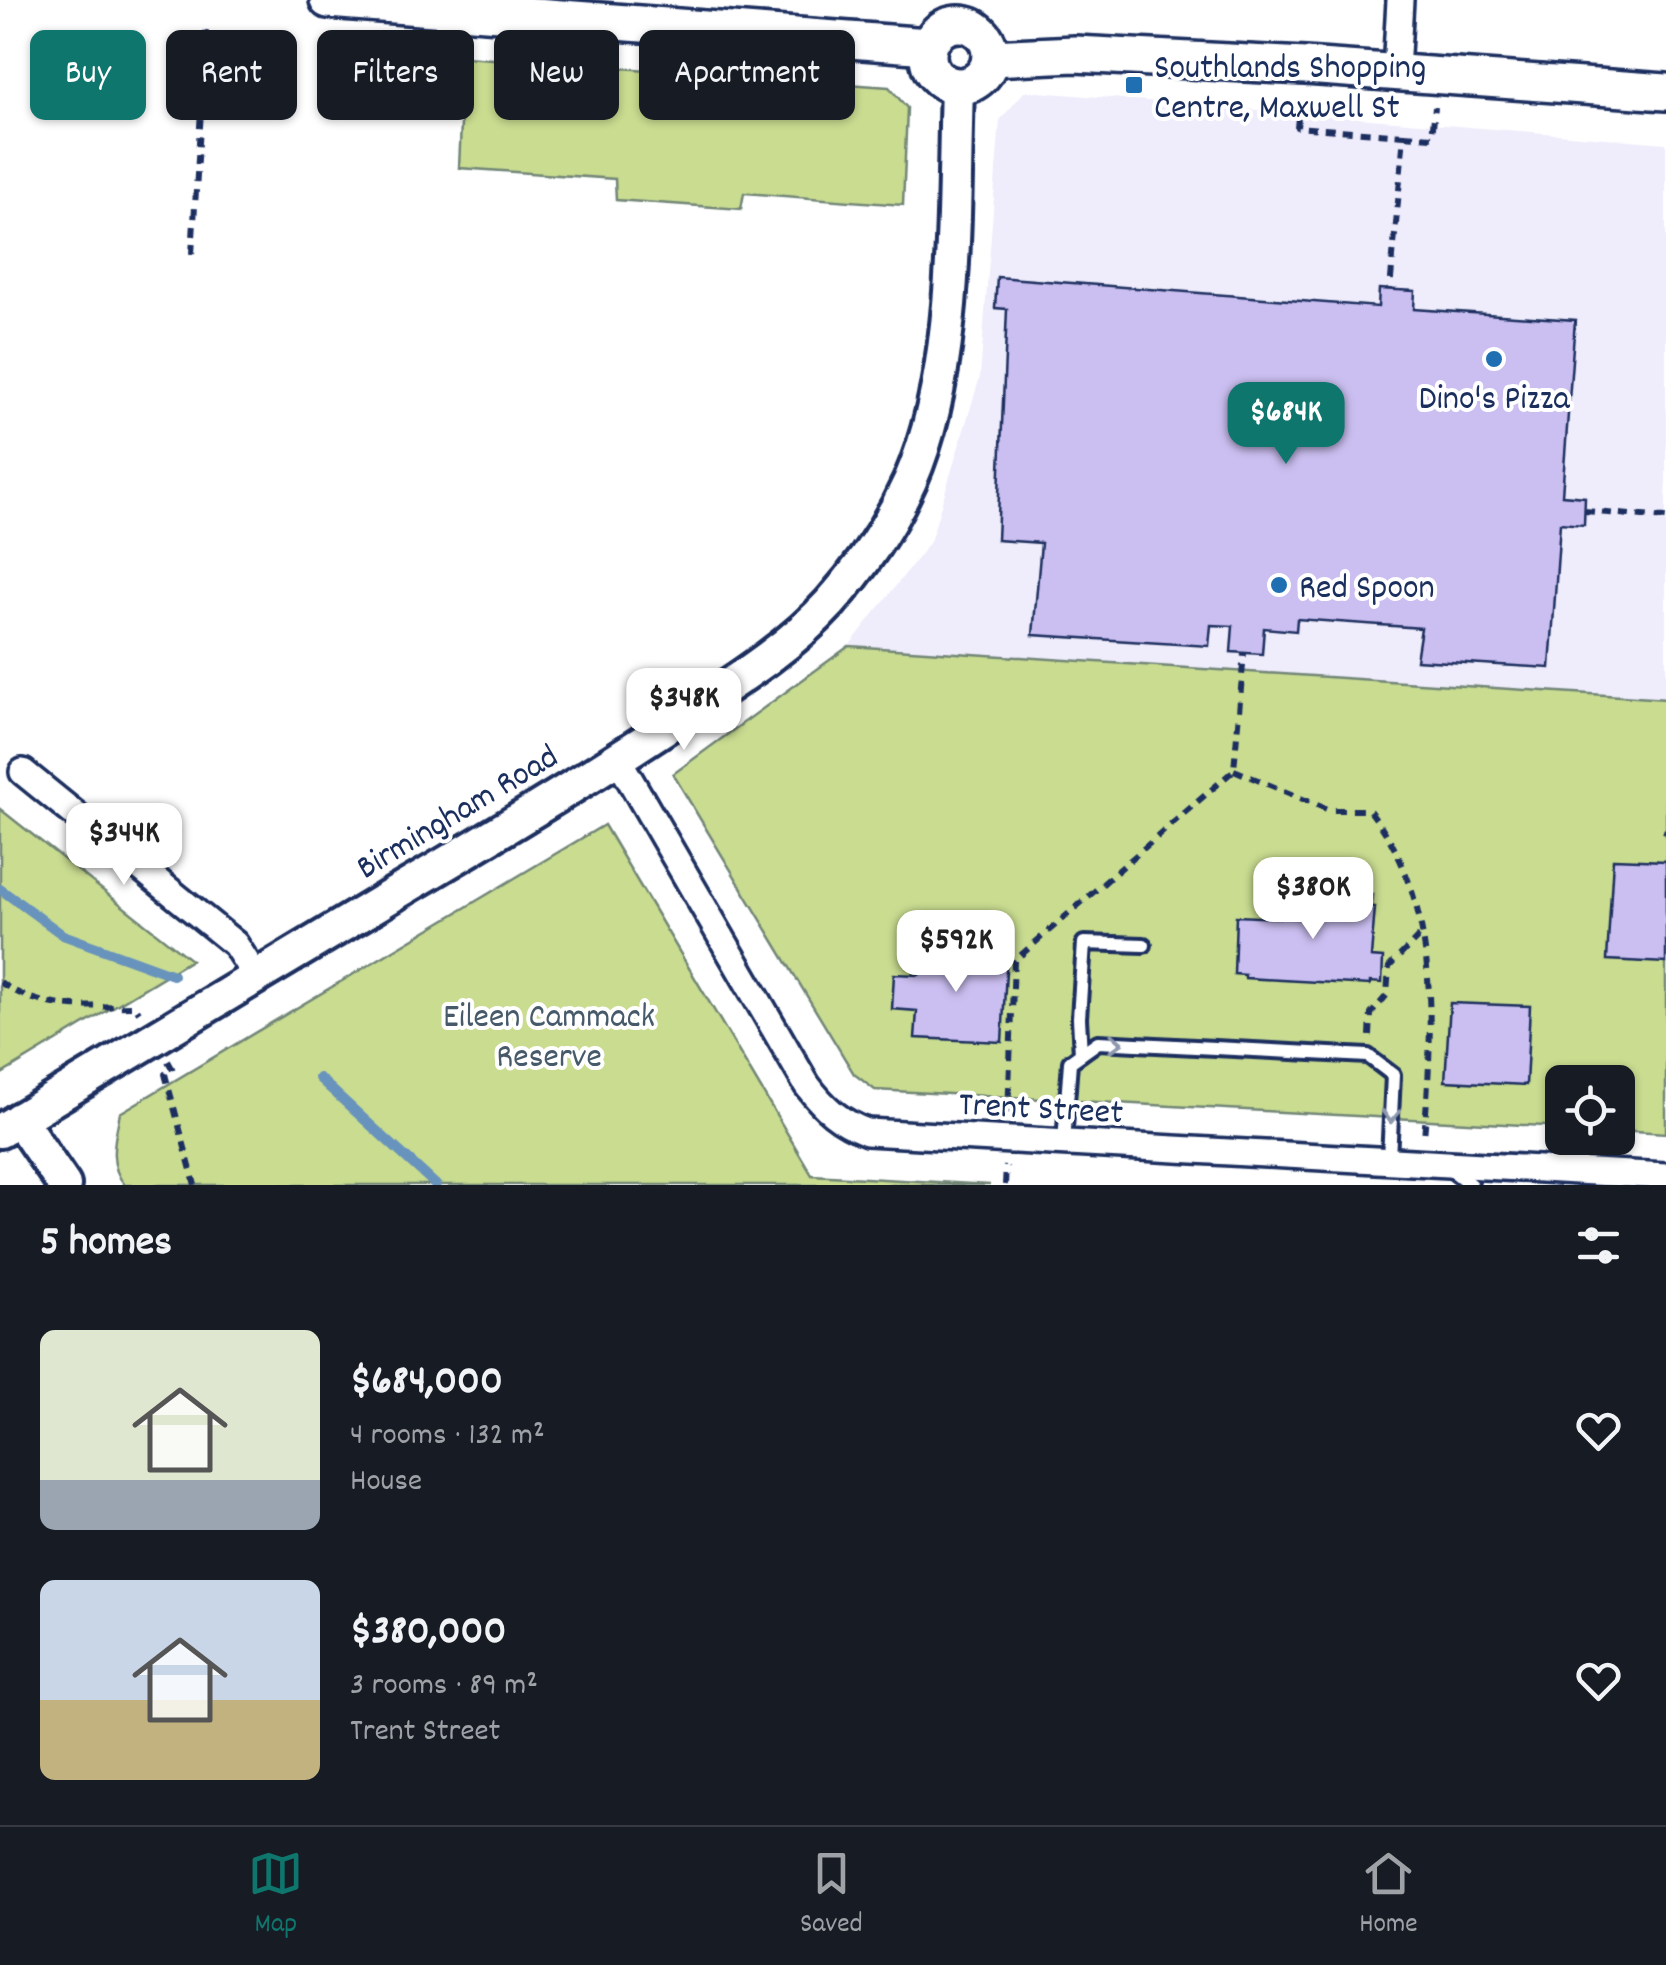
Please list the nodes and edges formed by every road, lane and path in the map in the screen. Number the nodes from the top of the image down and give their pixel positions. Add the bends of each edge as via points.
1 (328, 0) edge
2 (1400, 0) edge
3 (928, 46) junction
4 (990, 58) junction
5 (1396, 72) junction
6 (957, 86) junction
7 (1666, 92) edge
8 (1300, 100) dead end
9 (200, 120) edge
10 (1404, 135) junction
11 (1424, 136) dead end
12 (192, 254) dead end
13 (1390, 290) dead end
14 (1584, 512) dead end
15 (1666, 518) edge
16 (1244, 652) dead end
17 (618, 760) junction
18 (1234, 770) junction
19 (22, 772) dead end
20 (1423, 932) junction
21 (1144, 946) dead end
22 (256, 976) junction
23 (0, 982) edge
24 (135, 1006) dead end
25 (1082, 1054) junction
26 (1368, 1056) junction
27 (173, 1070) dead end
28 (10, 1125) edge
29 (1007, 1140) junction
30 (1064, 1142) junction
31 (1390, 1159) junction
32 (1432, 1161) junction
33 (1666, 1176) edge
34 (64, 1185) edge
35 (195, 1185) edge
36 (1005, 1185) edge
37 (1471, 1185) edge

1 - 3 main road
2 - 5 street
3 - 4 main road via 946,26 965,24 987,40
3 - 6 main road via 933,73
4 - 5 main road via 1075,54
4 - 6 main road via 976,82
5 - 7 main road
6 - 17 street, Birmingham Road via 943,361 923,446 896,510 860,566 794,637
8 - 10 path via 1297,126
9 - 12 path
10 - 11 path
10 - 13 path
14 - 15 path
16 - 18 path
17 - 22 street, Birmingham Road
17 - 29 street, Trent Street via 826,1108 867,1132
18 - 20 path via 1329,810 1368,810 1391,837
18 - 29 path via 1014,961
19 - 22 street via 236,944
20 - 26 path via 1388,967 1387,995 1372,1014
20 - 32 path
21 - 25 lane via 1084,943
22 - 28 street, Birmingham Road
23 - 24 path via 22,998 62,1006
25 -> 26 lane via 1098,1042
25 - 30 lane via 1070,1062
26 -> 31 lane via 1393,1074
27 - 35 path via 165,1074
28 - 34 street
29 - 30 street, Trent Street
29 - 36 path
30 - 31 street, Trent Street
31 - 32 street, Trent Street
32 - 33 street, Trent Street
32 - 37 lane

